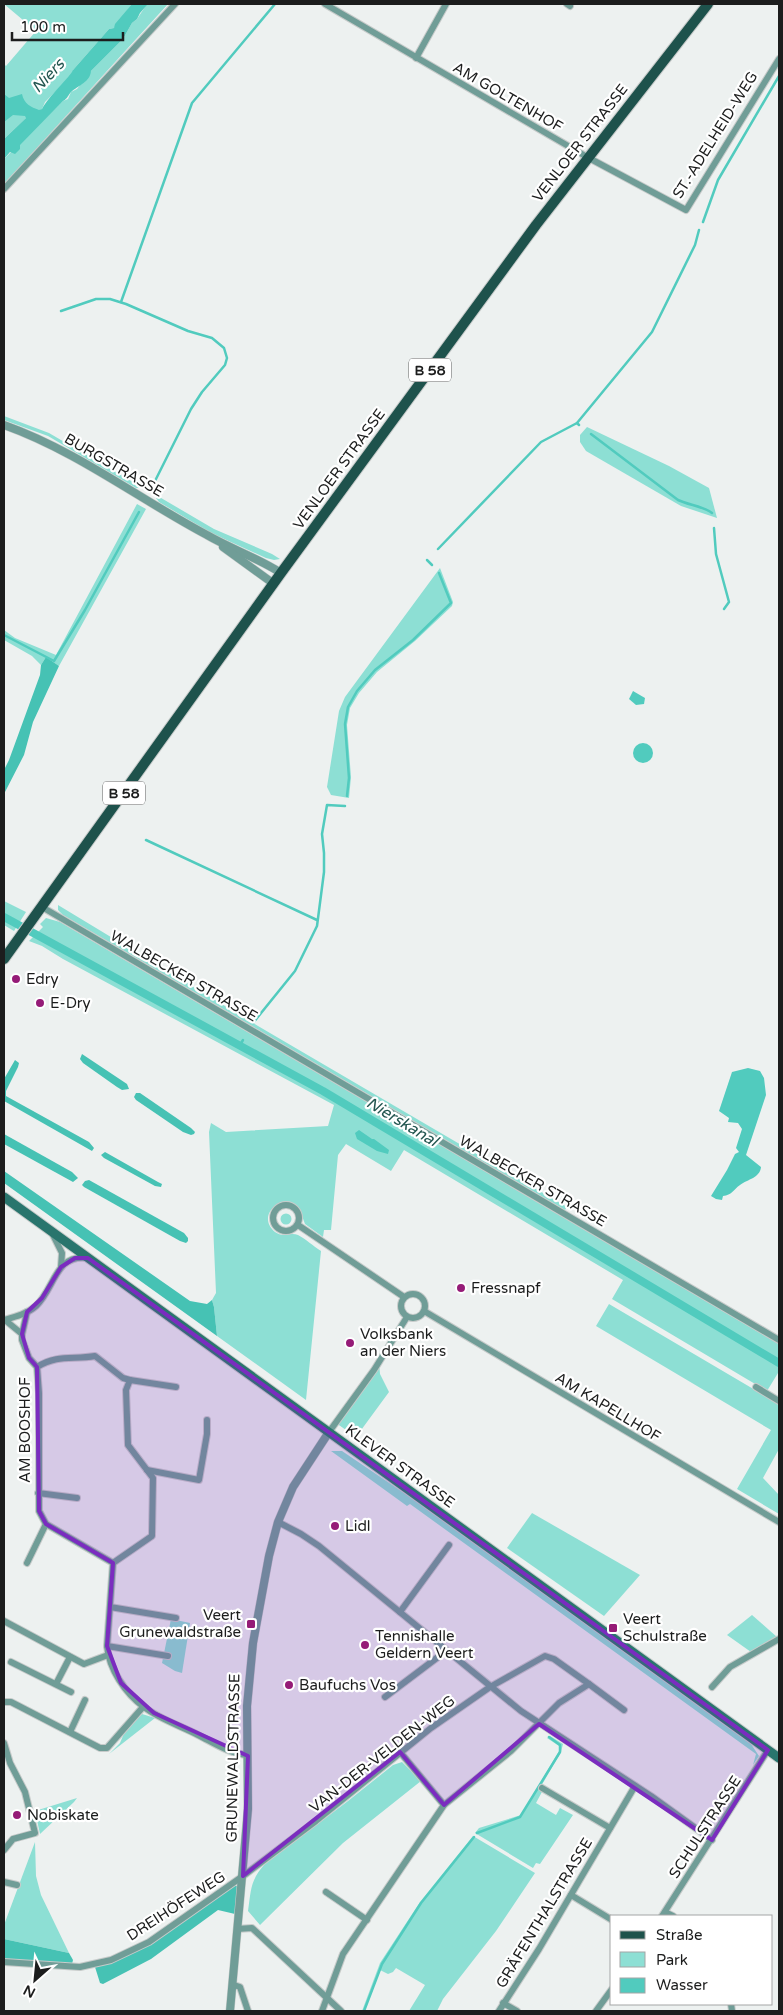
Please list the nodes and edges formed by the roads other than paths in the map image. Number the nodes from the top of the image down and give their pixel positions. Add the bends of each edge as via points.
1 (175, 4) edge
2 (325, 4) edge
3 (446, 4) edge
4 (708, 4) edge
5 (416, 58) junction
6 (779, 59) edge
7 (587, 157) junction
8 (4, 189) edge
9 (4, 425) edge
10 (208, 536) junction
11 (281, 573) junction
12 (274, 584) junction
13 (42, 907) junction
14 (4, 959) edge
15 (4, 1197) edge
16 (298, 1225) junction
17 (52, 1232) junction
18 (88, 1258) junction
19 (61, 1267) junction
20 (404, 1298) junction
21 (424, 1311) junction
22 (27, 1312) junction
23 (407, 1317) junction
24 (4, 1320) edge
25 (22, 1334) junction
26 (779, 1340) edge
27 (37, 1367) junction
28 (130, 1380) junction
29 (176, 1387) dead end
30 (756, 1387) dead end
31 (779, 1401) edge
32 (207, 1420) dead end
33 (329, 1432) junction
34 (147, 1470) junction
35 (38, 1493) junction
36 (77, 1498) dead end
37 (278, 1522) junction
38 (779, 1522) edge
39 (46, 1524) junction
40 (449, 1545) dead end
41 (113, 1562) junction
42 (27, 1563) dead end
43 (110, 1606) junction
44 (400, 1612) junction
45 (176, 1618) dead end
46 (4, 1622) edge
47 (779, 1639) edge
48 (108, 1646) junction
49 (446, 1651) junction
50 (108, 1655) junction
51 (70, 1656) junction
52 (168, 1656) dead end
53 (11, 1662) dead end
54 (56, 1684) junction
55 (589, 1684) junction
56 (490, 1687) junction
57 (712, 1687) dead end
58 (71, 1692) dead end
59 (384, 1697) dead end
60 (85, 1700) dead end
61 (4, 1702) edge
62 (143, 1707) junction
63 (624, 1710) dead end
64 (539, 1724) junction
65 (70, 1732) junction
66 (4, 1743) edge
67 (768, 1750) junction
68 (400, 1752) junction
69 (248, 1755) junction
70 (779, 1758) edge
71 (635, 1786) junction
72 (542, 1788) dead end
73 (444, 1805) junction
74 (610, 1828) junction
75 (712, 1840) junction
76 (4, 1850) edge
77 (243, 1876) junction
78 (4, 1882) edge
79 (17, 1885) dead end
80 (326, 1892) dead end
81 (571, 1895) junction
82 (664, 1914) edge
83 (610, 1919) edge
84 (367, 1920) junction
85 (237, 1929) junction
86 (4, 1962) edge
87 (234, 1985) junction
88 (610, 1992) edge
89 (326, 1998) junction
90 (503, 2003) junction
91 (230, 2011) edge
92 (248, 2011) edge
93 (322, 2011) edge
94 (342, 2011) edge
95 (499, 2011) edge
96 (516, 2011) edge
97 (596, 2011) edge

1 - 8 street
2 - 5 street, AM GOLTENHOF
3 - 5 street
4 - 7 main road, VENLOER STRASSE / B 58
5 - 7 street, AM GOLTENHOF
6 - 7 street, ST.-ADELHEID-WEG via 686,210
7 - 11 main road, VENLOER STRASSE / B 58
9 - 10 street, BURGSTRASSE via 51,444
10 - 11 street, BURGSTRASSE
10 - 12 street, BURGSTRASSE
11 - 12 main road, VENLOER STRASSE / B 58
12 - 13 main road, VENLOER STRASSE / B 58
13 - 14 main road, VENLOER STRASSE / B 58
13 - 26 street, WALBECKER STRASSE
15 - 17 main road, KLEVER STRASSE
16 - 16 street via 300,1217 292,1206 284,1205 276,1210 273,1218 278,1229 286,1232
16 - 20 street, AM KAPELLHOF
17 - 18 main road, KLEVER STRASSE
17 - 19 street via 62,1253
18 - 19 street via 74,1258
18 - 33 main road, KLEVER STRASSE
19 - 22 street via 42,1298
20 - 21 street, AM KAPELLHOF via 412,1294 420,1296 425,1303
20 - 23 street via 401,1310
21 - 23 street via 417,1318
21 - 38 street, AM KAPELLHOF
22 - 24 street
22 - 25 street, AM BOOSHOF
23 - 33 street
24 - 25 street
25 - 27 street, AM BOOSHOF via 29,1358
27 - 28 street, AM BOOSHOF via 65,1357 95,1356
27 - 35 street, AM BOOSHOF
28 - 29 street, AM BOOSHOF
28 - 34 street via 126,1390 128,1445
30 - 31 street
32 - 34 street via 199,1480
33 - 37 street, GRUNEWALDSTRASSE via 293,1487
33 - 67 main road, KLEVER STRASSE
34 - 41 street via 153,1478 152,1536
35 - 36 street, AM BOOSHOF
35 - 39 street, AM BOOSHOF via 39,1511
37 - 44 street via 319,1546
37 - 69 street, GRUNEWALDSTRASSE via 250,1666
39 - 41 street
39 - 42 street
40 - 44 street
41 - 43 street
43 - 45 street
43 - 48 street
44 - 49 street
46 - 51 street
47 - 57 street via 730,1667
48 - 50 street
48 - 52 street
49 - 56 street
49 - 59 street
50 - 51 street via 84,1664
50 - 62 street via 121,1683
51 - 54 street
53 - 54 street
54 - 58 street
55 - 56 street, VAN-DER-VELDEN-WEG via 545,1656
55 - 63 street
55 - 64 street via 559,1703
56 - 64 street
56 - 68 street, VAN-DER-VELDEN-WEG
60 - 65 street
61 - 65 street via 11,1702
62 - 65 street via 107,1748 100,1748
62 - 69 street via 229,1751
64 - 71 street
64 - 73 street
66 - 76 street via 26,1792 35,1833 14,1839
67 - 70 main road, KLEVER STRASSE
67 - 75 street, SCHULSTRASSE
68 - 73 street
68 - 77 street, VAN-DER-VELDEN-WEG
69 - 77 street, GRUNEWALDSTRASSE
71 - 74 street, GRÄFENTHALSTRASSE
71 - 75 street
72 - 74 street, GRÄFENTHALSTRASSE
73 - 84 street
74 - 81 street, GRÄFENTHALSTRASSE
75 - 82 street, SCHULSTRASSE
77 - 85 street, GRUNEWALDSTRASSE
77 - 86 street, DREIHÖFEWEG via 149,1942 111,1960 80,1967
78 - 79 street
80 - 84 street
81 - 83 street
81 - 90 street, GRÄFENTHALSTRASSE via 540,1949
84 - 89 street via 343,1954
85 - 87 street, GRUNEWALDSTRASSE
85 - 89 street via 252,1928
87 - 91 street, GRUNEWALDSTRASSE
87 - 92 street via 240,1987
88 - 97 street
89 - 93 street
89 - 94 street
90 - 95 street, GRÄFENTHALSTRASSE
90 - 96 street

